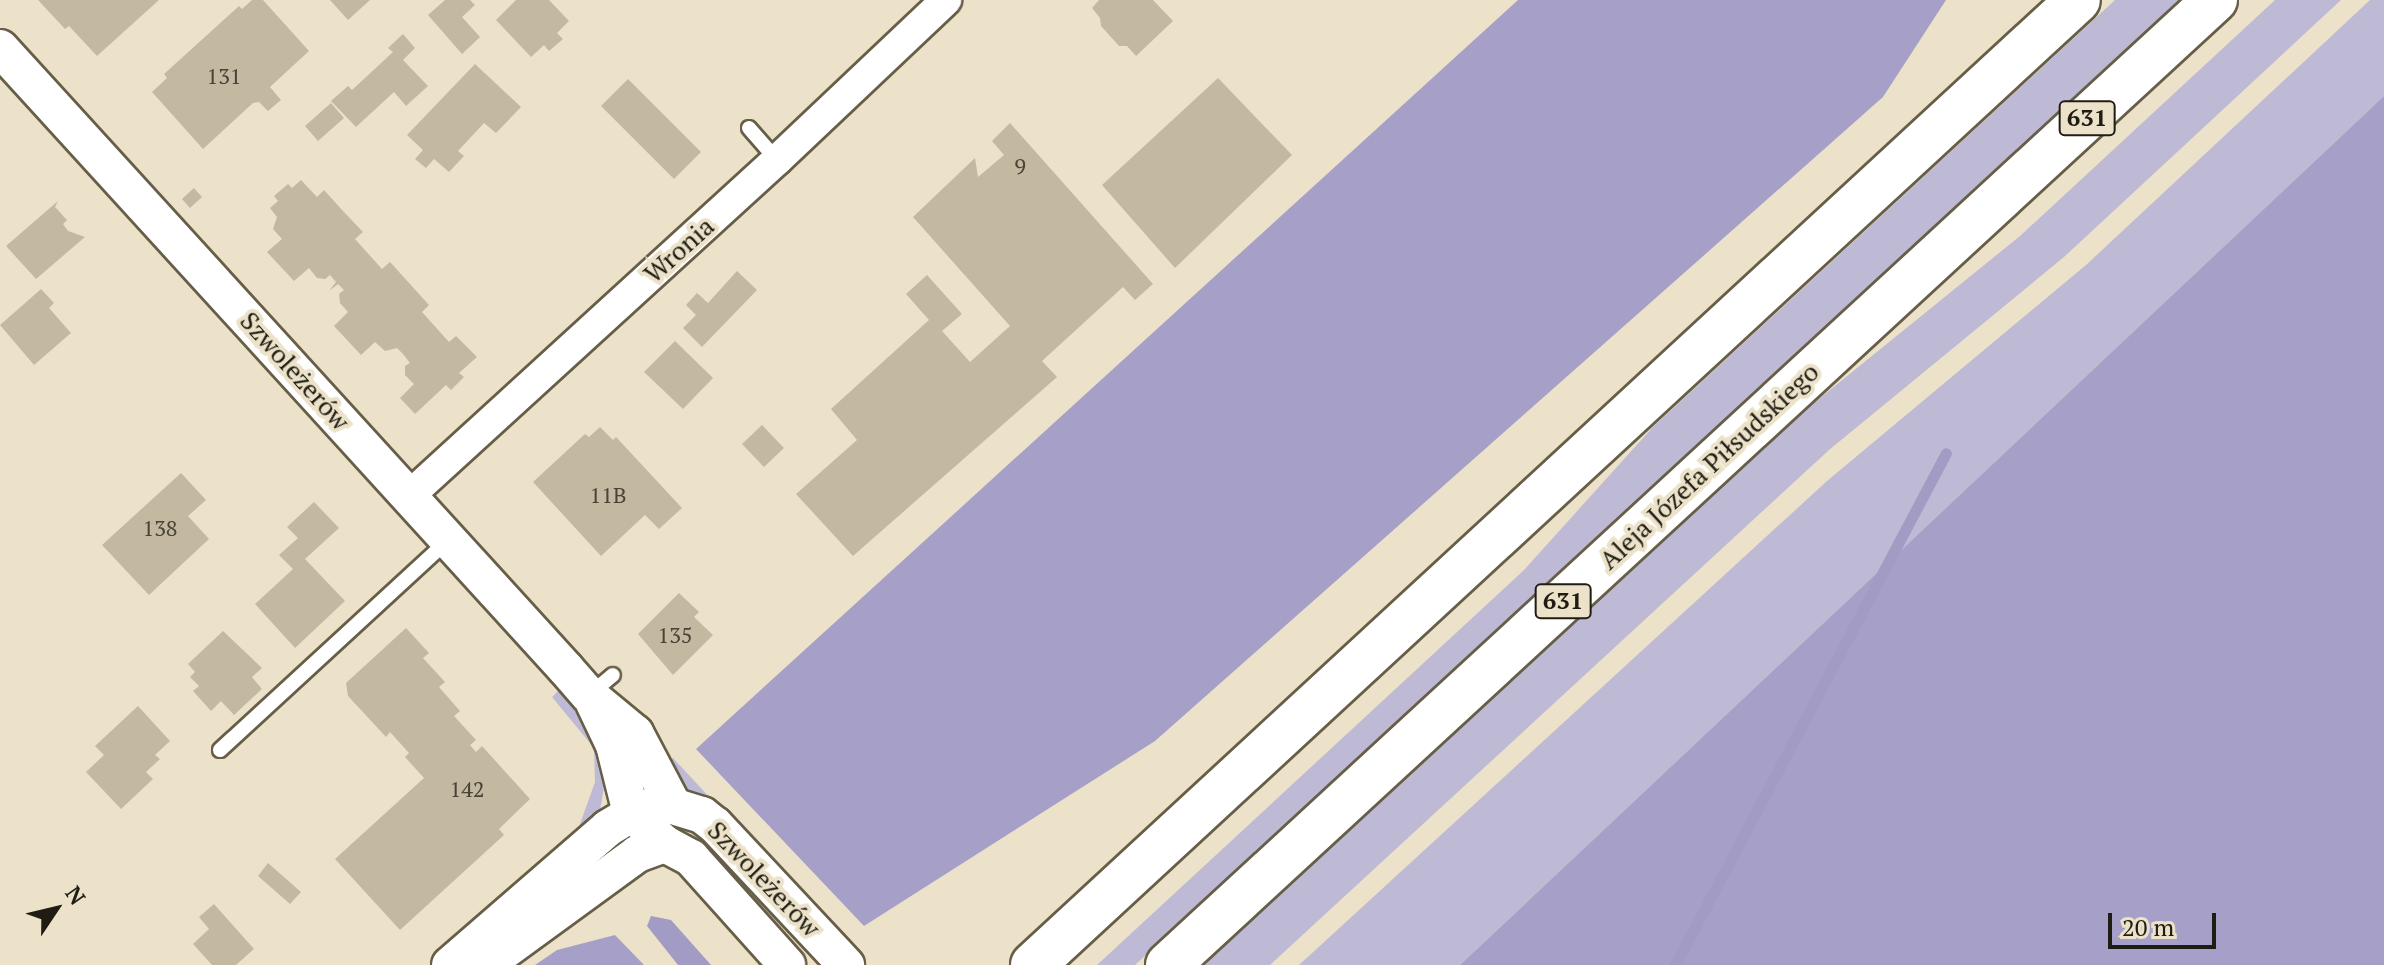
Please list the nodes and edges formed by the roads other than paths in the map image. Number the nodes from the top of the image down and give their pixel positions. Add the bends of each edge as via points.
1 (946, 0) edge
2 (2078, 0) edge
3 (2215, 0) edge
4 (0, 48) edge
5 (749, 128) dead end
6 (777, 160) junction
7 (409, 496) junction
8 (448, 539) junction
9 (601, 685) junction
10 (220, 750) dead end
11 (673, 805) junction
12 (631, 813) junction
13 (665, 844) junction
14 (450, 965) edge
15 (485, 965) edge
16 (787, 965) edge
17 (846, 965) edge
18 (1033, 965) edge
19 (1168, 965) edge

1 - 6 street, Wronia
2 - 18 main road
3 - 19 main road, Aleja Józefa Piłsudskiego / 631
4 - 7 street, Szwoleżerów
5 - 6 lane
6 - 7 street, Wronia
7 - 8 street, Szwoleżerów
8 - 9 street, Szwoleżerów
8 - 10 lane
9 - 11 street, Szwoleżerów via 643,743
9 - 12 street, Szwoleżerów
11 - 12 street
11 - 17 street, Szwoleżerów via 715,825
12 - 13 street, Szwoleżerów
12 - 14 street
13 - 15 street via 637,854
13 - 16 street, Szwoleżerów via 691,858

